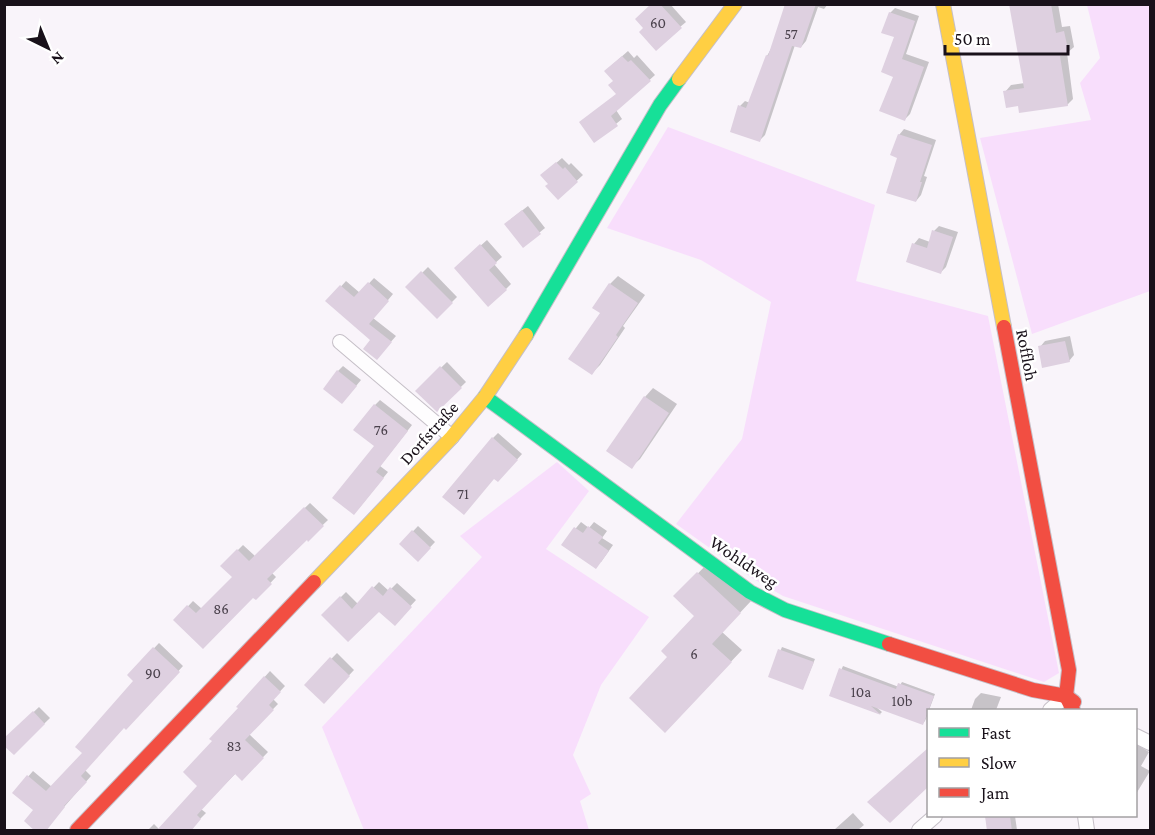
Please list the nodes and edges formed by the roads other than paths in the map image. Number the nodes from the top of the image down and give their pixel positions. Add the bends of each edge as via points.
1 (735, 4) edge
2 (943, 4) edge
3 (340, 342) dead end
4 (485, 397) junction
5 (452, 437) junction
6 (1066, 696) junction
7 (1052, 709) edge
8 (1072, 709) edge
9 (1083, 709) edge
10 (934, 817) edge
11 (77, 831) edge
12 (919, 831) edge

1 - 4 street, Dorfstraße via 660,105 529,331
2 - 6 street, Roffloh via 1069,670
3 - 5 street
4 - 5 street, Dorfstraße
4 - 6 street, Wohldweg via 750,592 785,610 1033,690
5 - 11 street, Dorfstraße
6 - 7 street
6 - 8 street, Roffloh
6 - 9 street, Wohldweg
10 - 12 street

